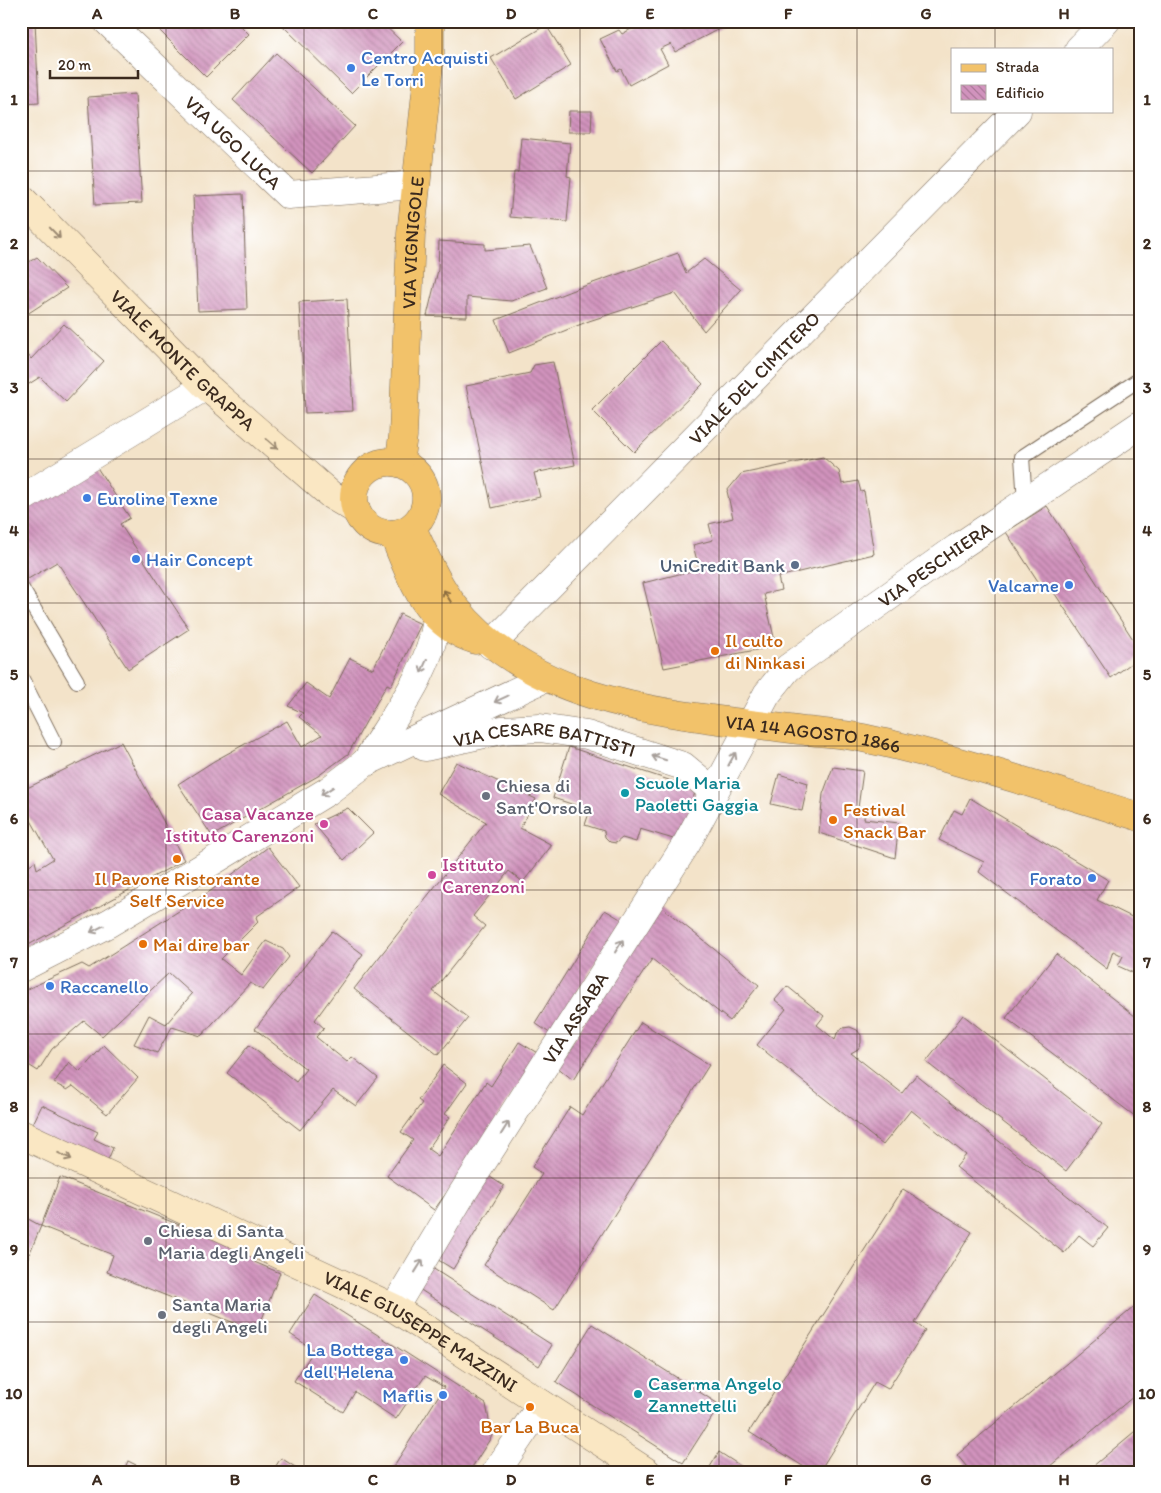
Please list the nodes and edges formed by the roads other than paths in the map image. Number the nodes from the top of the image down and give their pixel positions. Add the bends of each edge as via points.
1 (107, 21) edge
2 (430, 21) edge
3 (1106, 21) edge
4 (1080, 48) edge
5 (1016, 112) edge
6 (415, 185) junction
7 (21, 198) edge
8 (1140, 379) edge
9 (206, 386) junction
10 (1140, 425) edge
11 (399, 463) junction
12 (21, 499) edge
13 (1025, 502) junction
14 (356, 510) junction
15 (403, 531) junction
16 (21, 587) edge
17 (437, 619) junction
18 (491, 645) junction
19 (21, 677) edge
20 (545, 678) junction
21 (77, 681) dead end
22 (752, 723) junction
23 (54, 742) dead end
24 (366, 762) junction
25 (712, 794) junction
26 (1140, 817) edge
27 (21, 968) edge
28 (21, 1134) edge
29 (394, 1308) junction
30 (542, 1404) junction
31 (496, 1472) edge
32 (647, 1472) edge

1 - 6 street, VIA UGO LUCA via 288,195
2 - 6 main road, VIA VIGNIGOLE via 430,55
3 - 4 street
5 - 18 street, VIALE DEL CIMITERO
6 - 11 main road, VIA VIGNIGOLE
7 -> 9 street, VIALE MONTE GRAPPA
8 - 13 lane via 1022,458
9 - 12 street
9 -> 14 street, VIALE MONTE GRAPPA via 332,496
10 - 13 street, VIA PESCHIERA
11 - 14 main road via 388,462 368,470 355,488
11 - 15 main road via 414,472 425,486 427,497 420,519
13 - 22 street, VIA PESCHIERA via 788,668 767,694
14 - 15 main road via 366,526 384,534
15 - 17 main road, VIA 14 AGOSTO 1866 via 418,592
18 -> 15 main road, VIA 14 AGOSTO 1866 via 455,607
16 - 21 lane
17 - 18 main road, VIA 14 AGOSTO 1866 via 464,636
17 -> 24 street, VIA CESARE BATTISTI via 435,637 421,672
18 - 20 main road, VIA 14 AGOSTO 1866
19 - 23 lane
20 - 22 main road, VIA 14 AGOSTO 1866 via 596,697 691,716
20 -> 24 street, VIA CESARE BATTISTI
25 -> 22 street, VIA ASSABA
22 - 26 main road, VIA 14 AGOSTO 1866 via 861,738 977,767
25 -> 24 street, VIA CESARE BATTISTI via 684,766 587,735 540,728 483,734
24 -> 27 street, VIA CESARE BATTISTI via 328,791 200,869 108,923
29 -> 25 street, VIA ASSABA via 687,843
28 -> 29 street, VIALE GIUSEPPE MAZZINI
29 - 30 street, VIALE GIUSEPPE MAZZINI
30 - 31 street
30 - 32 street, VIALE GIUSEPPE MAZZINI

